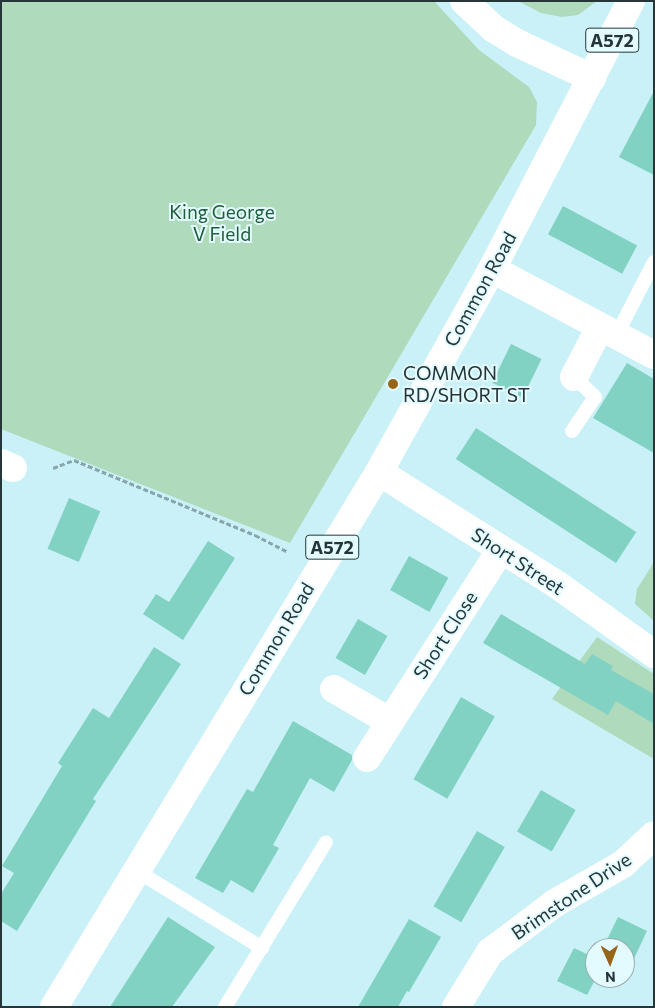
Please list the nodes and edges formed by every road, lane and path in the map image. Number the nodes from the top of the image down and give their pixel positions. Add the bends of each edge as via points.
1 (464, 1) edge
2 (631, 1) edge
3 (592, 78) junction
4 (654, 262) edge
5 (492, 269) junction
6 (608, 332) junction
7 (654, 355) edge
8 (574, 378) joint
9 (572, 431) dead end
10 (53, 468) dead end
11 (379, 472) junction
12 (501, 549) junction
13 (288, 552) dead end
14 (654, 654) edge
15 (334, 689) dead end
16 (389, 721) junction
17 (367, 758) dead end
18 (654, 835) edge
19 (326, 842) dead end
20 (137, 871) junction
21 (262, 948) junction
22 (54, 1007) edge
23 (225, 1007) edge
24 (456, 1007) edge

1 - 3 street via 494,29 517,43
2 - 3 street, Common Road / A572
3 - 5 street, Common Road / A572
4 - 6 lane
5 - 6 street
5 - 11 street, Common Road / A572
6 - 7 street
6 - 8 street
8 - 9 lane via 595,397
10 - 13 path via 74,460 255,535
11 - 12 street, Short Street
11 - 20 street, Common Road / A572
12 - 14 street, Short Street
12 - 16 street, Short Close
15 - 16 street
16 - 17 street, Short Close
18 - 24 street, Brimstone Drive via 623,864 555,903 490,952
19 - 21 lane
20 - 21 lane
20 - 22 street, Common Road / A572
21 - 23 lane

